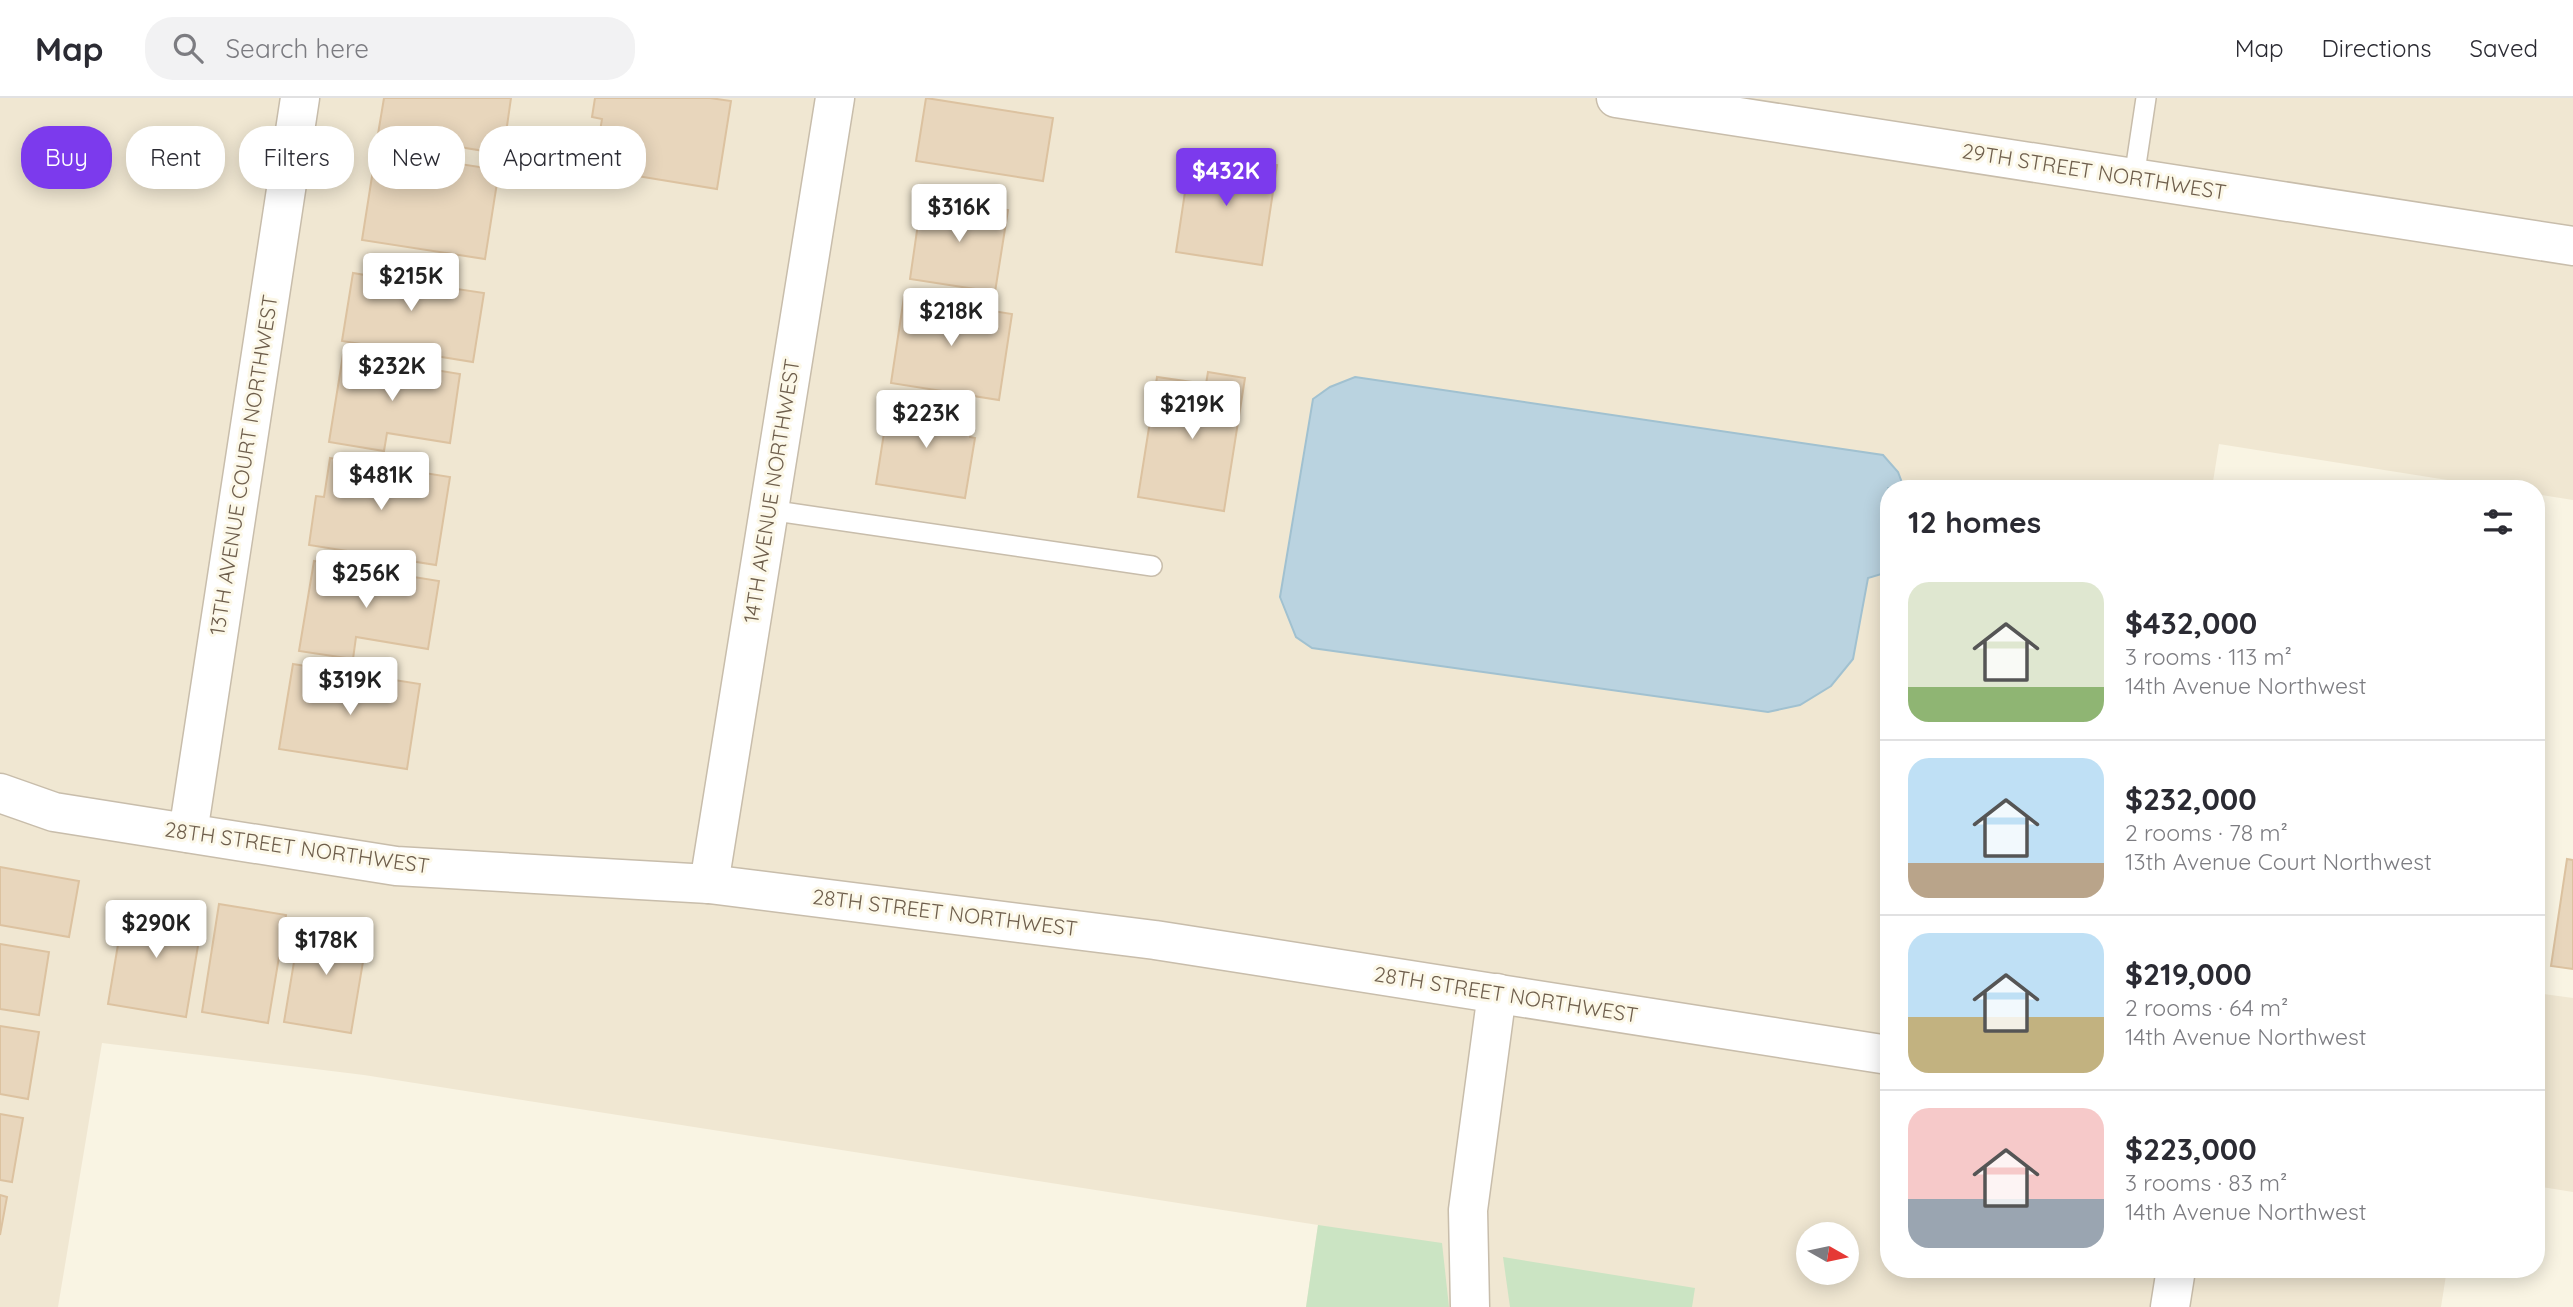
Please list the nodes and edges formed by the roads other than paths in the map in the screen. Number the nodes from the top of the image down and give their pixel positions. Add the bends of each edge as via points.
1 (300, 98) edge
2 (835, 98) edge
3 (1616, 98) edge
4 (2146, 98) edge
5 (1818, 113) edge
6 (2134, 178) junction
7 (2573, 246) edge
8 (769, 510) junction
9 (1152, 566) dead end
10 (0, 793) edge
11 (188, 833) junction
12 (709, 884) junction
13 (1497, 993) junction
14 (1880, 1054) edge
15 (2175, 1278) edge
16 (1470, 1307) edge
17 (2170, 1307) edge

1 - 11 street, 13TH AVENUE COURT NORTHWEST
2 - 8 street, 14TH AVENUE NORTHWEST
3 - 5 street, 29TH STREET NORTHWEST
4 - 6 lane
5 - 6 street, 29TH STREET NORTHWEST
6 - 7 street, 29TH STREET NORTHWEST
8 - 9 lane
8 - 12 street, 14TH AVENUE NORTHWEST
10 - 11 street, 28TH STREET NORTHWEST via 54,812
11 - 12 street, 28TH STREET NORTHWEST via 396,866
12 - 13 street, 28TH STREET NORTHWEST via 1155,940
13 - 14 street, 28TH STREET NORTHWEST
13 - 16 street via 1468,1210
15 - 17 street

